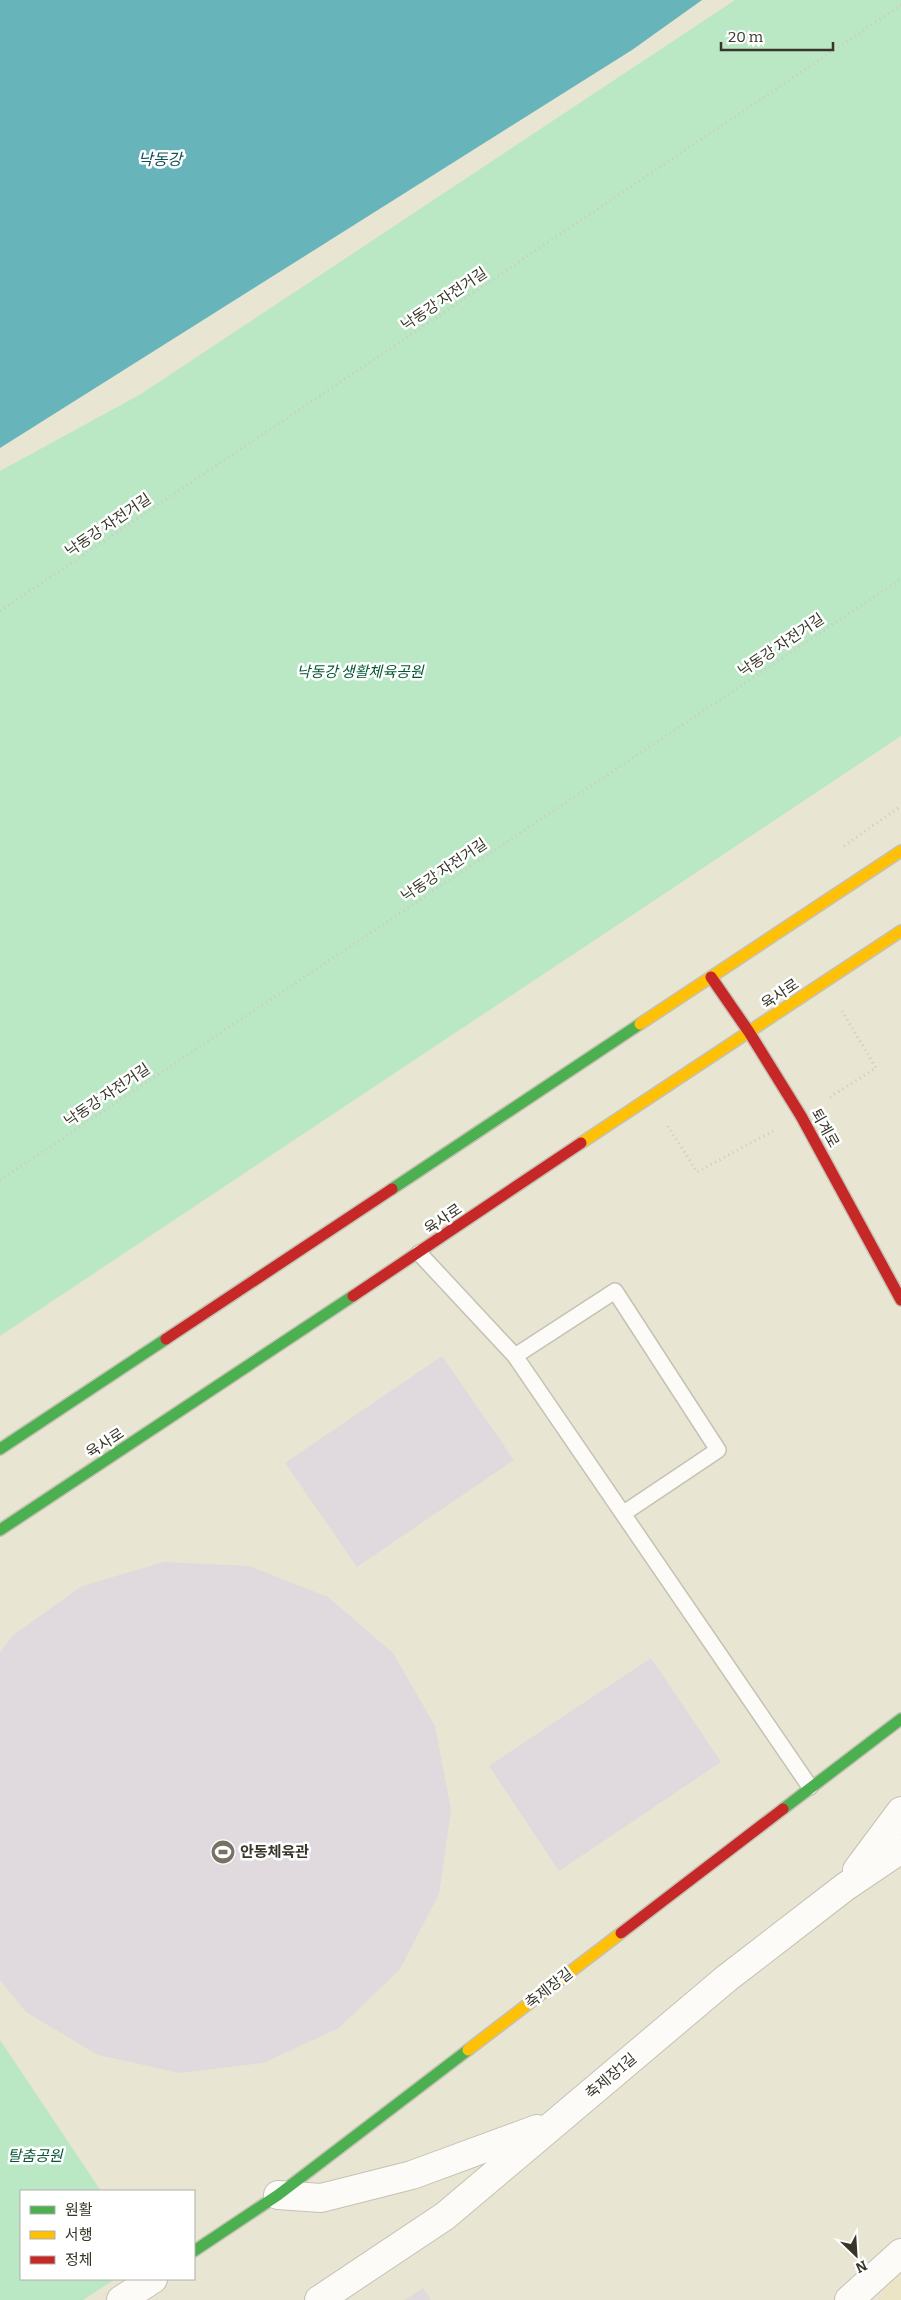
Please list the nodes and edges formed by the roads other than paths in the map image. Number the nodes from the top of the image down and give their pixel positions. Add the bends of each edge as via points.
1 (901, 851) edge
2 (901, 931) edge
3 (711, 977) junction
4 (749, 1032) junction
5 (419, 1253) junction
6 (901, 1300) edge
7 (515, 1356) junction
8 (0, 1448) edge
9 (624, 1513) junction
10 (0, 1530) edge
11 (901, 1719) edge
12 (810, 1787) junction
13 (901, 1811) edge
14 (901, 1849) edge
15 (845, 1887) junction
16 (554, 2123) junction
17 (278, 2195) junction
18 (195, 2250) edge
19 (901, 2253) edge
20 (151, 2280) edge
21 (121, 2300) edge
22 (319, 2300) edge
23 (849, 2300) edge

1 - 3 street
2 - 4 street, 육사로
3 - 4 street, 퇴계로
3 - 8 street
4 - 5 street, 육사로
4 - 6 street, 퇴계로 via 801,1116
5 - 7 lane
5 - 10 street, 육사로
7 - 9 lane
7 - 9 lane via 614,1290 718,1450
9 - 12 lane
11 - 12 street, 축제장길
12 - 17 street, 축제장길
13 - 15 street
14 - 15 street, 축제장1길
15 - 16 street, 축제장1길 via 728,1978
16 - 17 street via 403,2177 321,2198
16 - 22 street, 축제장1길 via 445,2216
17 - 18 street, 축제장길
19 - 23 street
20 - 21 street

